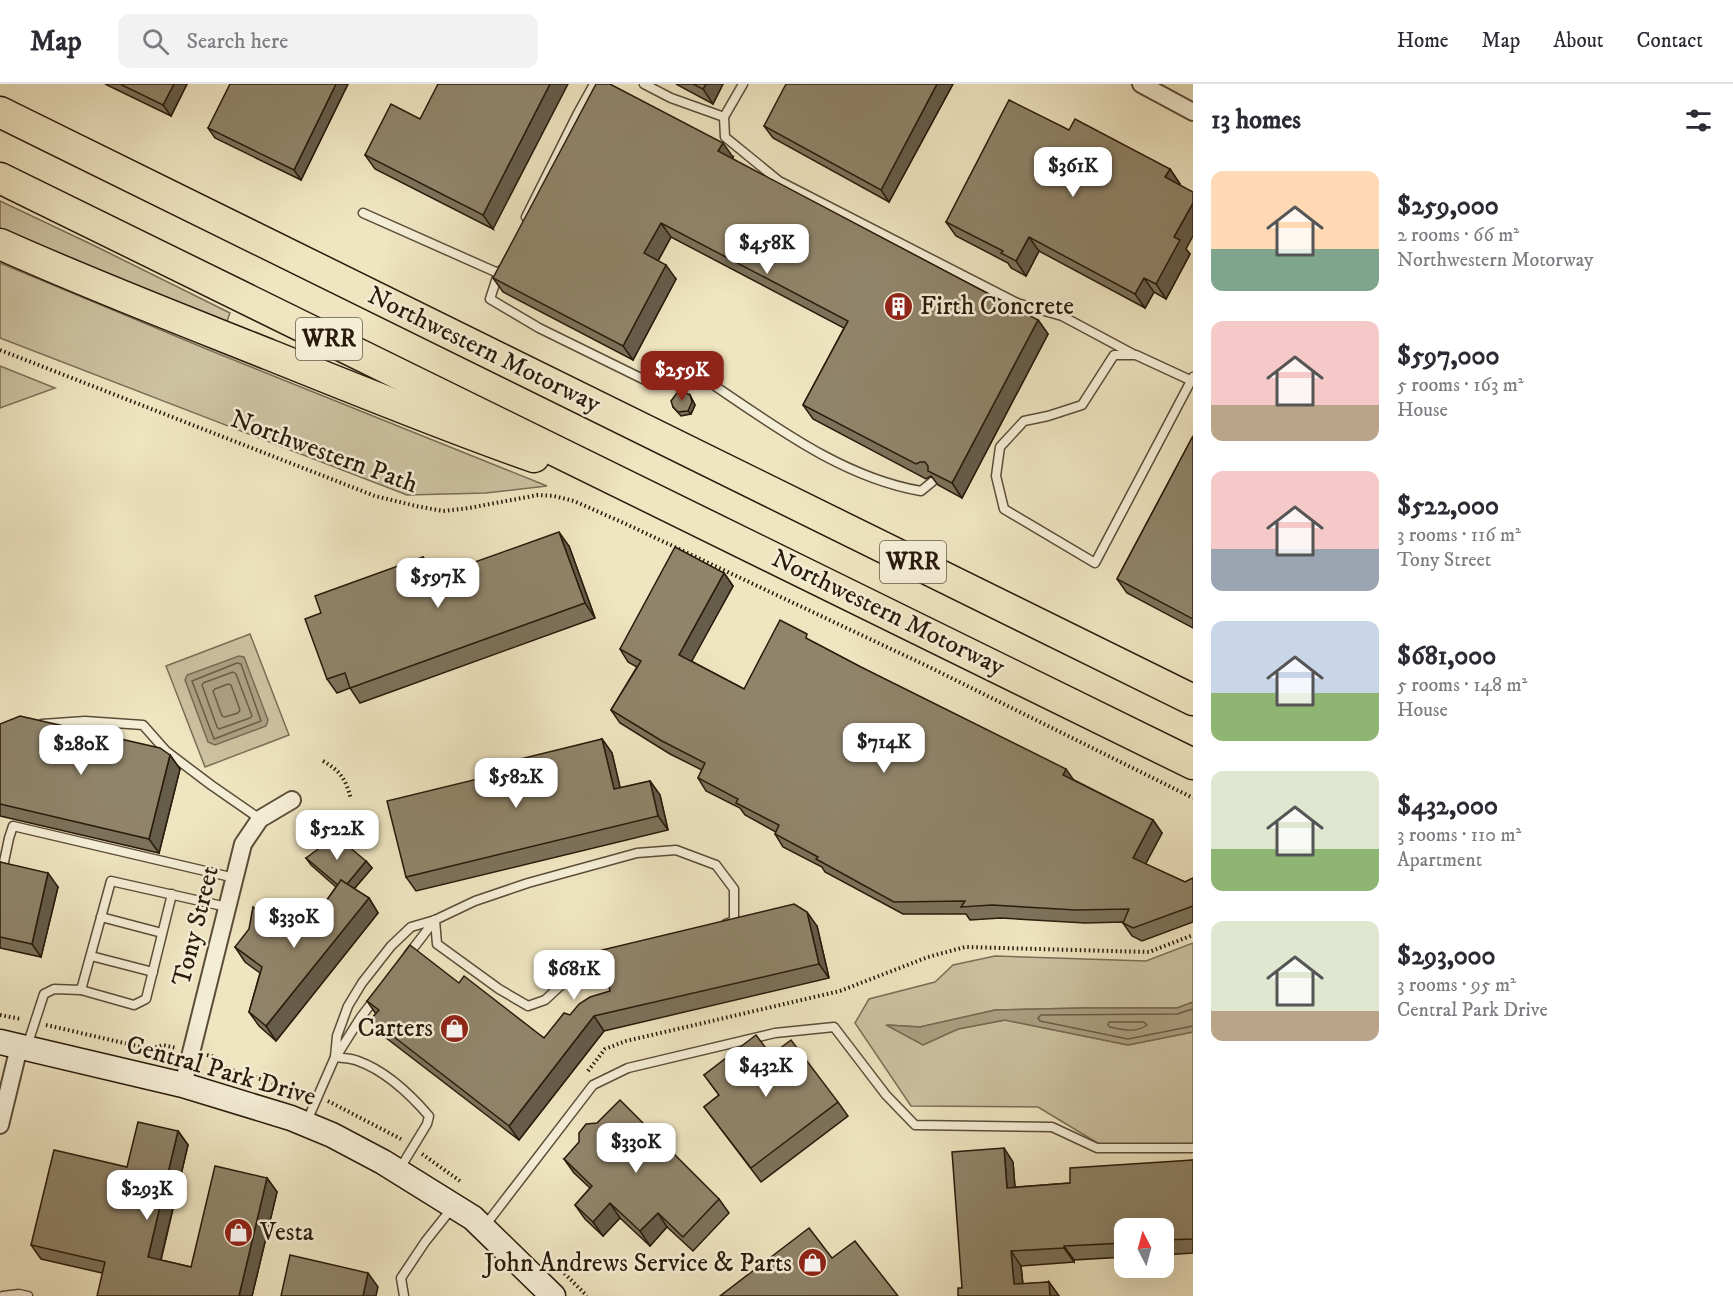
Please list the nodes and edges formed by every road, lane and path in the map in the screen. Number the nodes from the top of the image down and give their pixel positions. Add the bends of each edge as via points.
1 (594, 84) edge
2 (644, 84) edge
3 (743, 84) edge
4 (1141, 84) edge
5 (0, 112) edge
6 (1193, 112) edge
7 (724, 117) junction
8 (0, 178) edge
9 (363, 213) dead end
10 (524, 220) edge
11 (0, 244) edge
12 (503, 263) edge
13 (498, 273) junction
14 (1017, 303) junction
15 (1022, 320) edge
16 (0, 350) edge
17 (1136, 355) junction
18 (1192, 379) edge
19 (932, 482) edge
20 (658, 500) junction
21 (1193, 700) edge
22 (42, 724) edge
23 (323, 761) dead end
24 (1193, 764) edge
25 (1193, 798) edge
26 (351, 799) dead end
27 (292, 800) dead end
28 (260, 819) junction
29 (235, 878) junction
30 (0, 882) edge
31 (172, 894) junction
32 (227, 907) junction
33 (101, 917) junction
34 (435, 920) junction
35 (717, 927) edge
36 (162, 933) junction
37 (620, 954) edge
38 (91, 956) junction
39 (402, 964) edge
40 (153, 972) junction
41 (81, 990) junction
42 (381, 990) edge
43 (0, 1015) edge
44 (34, 1023) junction
45 (15, 1046) edge
46 (173, 1047) dead end
47 (335, 1057) junction
48 (183, 1085) junction
49 (306, 1124) junction
50 (0, 1125) edge
51 (1193, 1148) edge
52 (398, 1172) junction
53 (453, 1206) junction
54 (484, 1227) junction
55 (3, 1296) edge
56 (28, 1296) edge
57 (404, 1296) edge
58 (553, 1296) edge

1 - 10 lane
2 - 7 lane
3 - 7 lane
4 - 6 street
5 - 21 highway, Northwestern Motorway / WRR
7 - 14 lane via 725,137 779,181
8 - 20 highway, Northwestern Motorway / WRR
9 - 13 lane
11 - 20 highway via 486,441
12 - 13 lane
13 - 19 lane via 490,299 539,328 651,382 700,376 850,470 921,491
14 - 15 lane
14 - 17 lane via 1062,316
16 - 25 path, Northwestern Path via 375,496 443,511 538,495 574,501 925,665
17 - 18 lane
17 - 18 lane via 1114,355 1082,405 1024,421 999,447 996,476 1004,509 1095,563
20 - 24 highway, Northwestern Motorway / WRR
22 - 28 lane via 84,721 142,725 166,750
23 - 26 path via 342,775
27 - 28 street, Tony Street
28 - 29 street, Tony Street via 243,844
29 - 30 lane via 14,826
29 - 32 street, Tony Street
31 - 32 lane
31 - 33 lane via 111,881
31 - 36 lane
32 - 48 street, Tony Street
33 - 36 lane
33 - 38 lane
34 - 35 lane via 528,883 637,853 676,850 716,865 734,889 734,921
34 - 37 lane via 437,944 528,1006 545,1000 572,975
34 - 39 lane
34 - 47 lane via 411,927 362,983 337,1036
36 - 40 lane
38 - 40 lane
38 - 41 lane
40 - 41 lane via 146,999 134,1005
41 - 44 lane via 54,989 44,994
42 - 47 lane
43 - 44 path
44 - 45 lane
44 - 46 path via 150,1049
45 - 48 main road, Central Park Drive
45 - 50 street
47 - 49 lane
47 - 52 lane via 357,1060 376,1070 429,1116
48 - 49 main road, Central Park Drive
49 - 52 main road, Central Park Drive
51 - 54 lane via 1097,1148 1052,1127 915,1125 886,1095 834,1027 776,1033 628,1068 593,1085
52 - 53 main road, Central Park Drive
53 - 54 main road, Central Park Drive
53 - 57 lane via 401,1278
54 - 58 main road, Central Park Drive
55 - 56 lane

